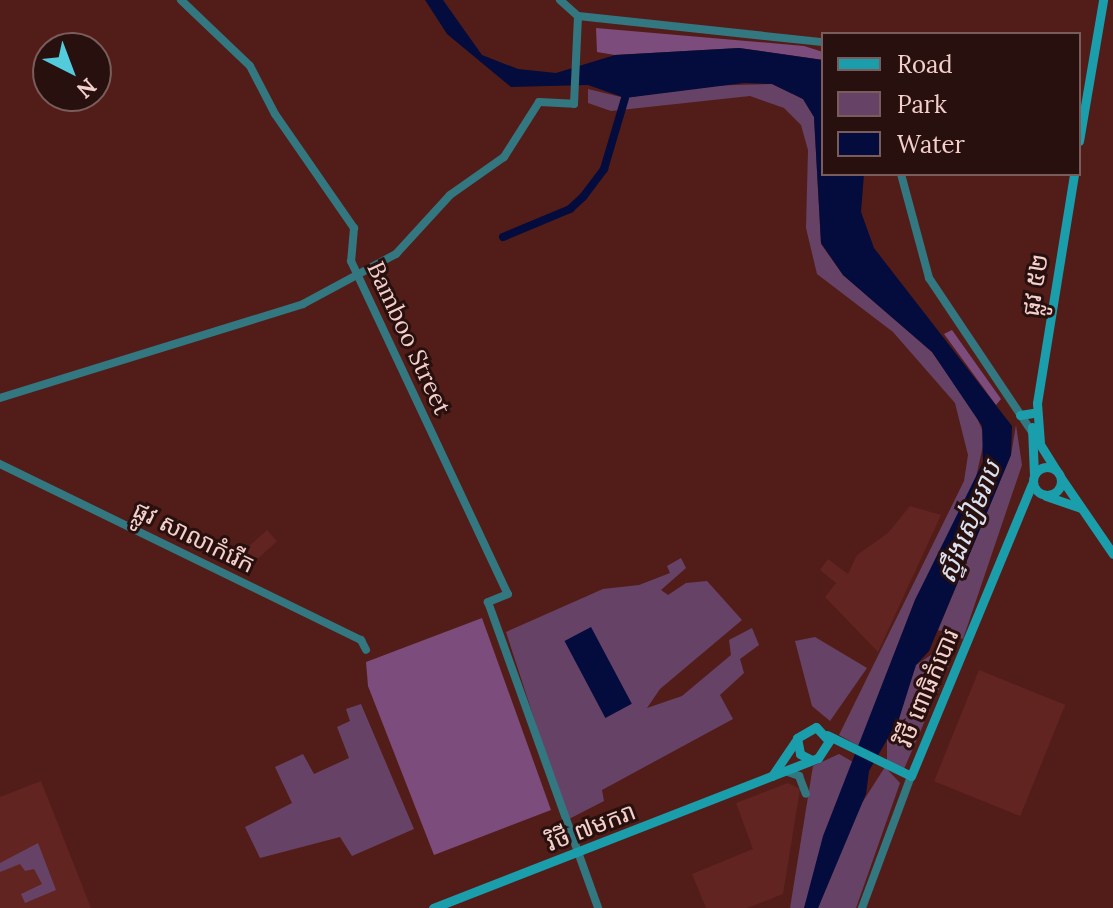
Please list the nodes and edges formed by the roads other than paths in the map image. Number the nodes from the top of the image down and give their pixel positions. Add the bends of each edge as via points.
1 (181, 0) edge
2 (560, 0) edge
3 (1103, 0) edge
4 (578, 16) junction
5 (821, 42) edge
6 (1081, 129) edge
7 (902, 176) edge
8 (1074, 176) edge
9 (358, 277) junction
10 (0, 398) edge
11 (1037, 403) junction
12 (1033, 413) junction
13 (1020, 415) junction
14 (1032, 432) junction
15 (1040, 443) junction
16 (0, 464) edge
17 (1058, 474) junction
18 (1033, 480) junction
19 (1045, 496) junction
20 (1027, 503) junction
21 (1081, 509) junction
22 (1113, 554) edge
23 (366, 650) dead end
24 (827, 735) junction
25 (797, 738) junction
26 (850, 751) junction
27 (826, 752) junction
28 (810, 759) junction
29 (788, 772) junction
30 (911, 776) junction
31 (763, 783) junction
32 (806, 794) dead end
33 (578, 853) junction
34 (433, 908) edge
35 (598, 908) edge
36 (862, 908) edge

1 - 9 street, Bamboo Street via 250,66 275,114 353,226 350,258
2 - 4 street
3 - 6 main road
4 - 5 street
4 - 9 street via 571,62 574,104 539,102 496,164 450,195 409,244
7 - 13 street via 929,278
8 - 11 main road, ផ្លូវ ៥២
9 - 10 street via 258,320 20,387
9 - 33 street, Bamboo Street via 508,594 488,602
11 - 12 main road, ផ្លូវ ៥២
11 - 15 main road, ផ្លូវ ៥២
12 - 13 main road
12 - 14 main road, ផ្លូវ ៥២
13 - 14 street
14 - 15 main road
14 - 18 main road, ផ្លូវ ៥២
15 - 17 main road
16 - 23 street, ផ្លូវ សាលាកំរើក via 361,640
17 - 18 main road via 1044,467
17 - 19 main road via 1059,489
17 - 21 main road
18 - 19 main road
18 - 20 main road, វិថី ពោធិកំបោរ
19 - 20 main road
19 - 21 main road
20 - 30 main road, វិថី ពោធិកំបោរ
21 - 22 main road
24 - 25 main road via 813,727
24 - 26 main road
24 - 27 main road
25 - 28 main road via 798,749
25 - 31 main road
26 - 27 main road
26 - 30 main road
27 - 28 main road
28 - 29 main road, វិថី ៧មករា
29 - 31 main road, វិថី ៧មករា
29 - 32 street via 799,776
30 - 36 street, វិថី ពោធិកំបោរ
31 - 33 main road, វិថី ៧មករា
33 - 34 main road, វិថី ៧មករា
33 - 35 street

